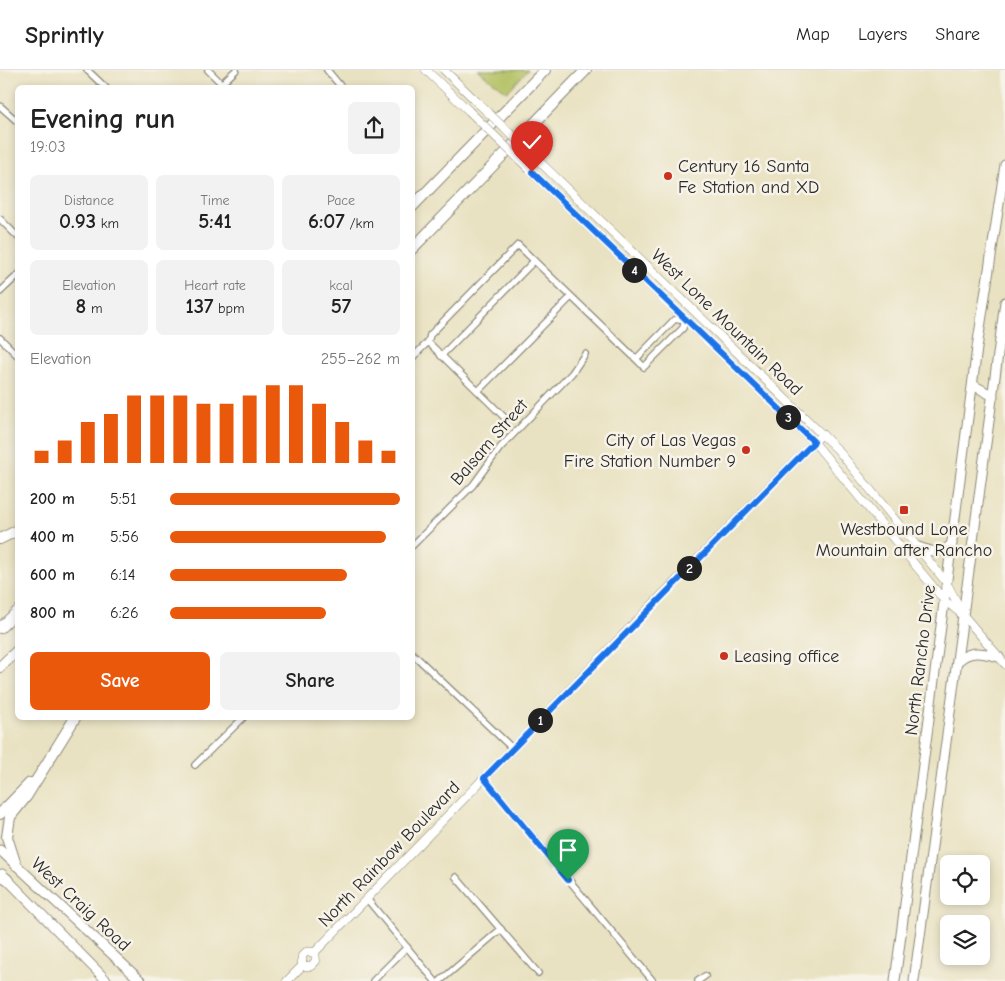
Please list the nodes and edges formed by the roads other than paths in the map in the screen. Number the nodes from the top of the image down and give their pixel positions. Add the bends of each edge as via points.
1 (87, 70) edge
2 (208, 70) edge
3 (236, 70) edge
4 (327, 70) edge
5 (426, 70) edge
6 (444, 70) edge
7 (545, 70) edge
8 (586, 70) edge
9 (103, 85) edge
10 (221, 85) edge
11 (223, 85) edge
12 (340, 85) edge
13 (0, 106) edge
14 (15, 119) edge
15 (1005, 165) edge
16 (415, 204) edge
17 (0, 219) edge
18 (15, 234) edge
19 (415, 246) edge
20 (534, 261) junction
21 (15, 278) edge
22 (0, 292) edge
23 (572, 296) junction
24 (1005, 302) edge
25 (693, 310) junction
26 (685, 318) junction
27 (711, 327) junction
28 (703, 336) junction
29 (0, 338) edge
30 (428, 342) junction
31 (735, 350) junction
32 (15, 353) edge
33 (585, 354) dead end
34 (415, 355) edge
35 (441, 356) junction
36 (727, 358) junction
37 (743, 358) junction
38 (636, 359) junction
39 (735, 366) junction
40 (973, 385) junction
41 (775, 388) junction
42 (478, 391) junction
43 (767, 396) junction
44 (993, 396) junction
45 (787, 400) junction
46 (779, 408) junction
47 (507, 420) dead end
48 (822, 434) junction
49 (814, 442) junction
50 (15, 532) edge
51 (0, 539) edge
52 (415, 543) edge
53 (952, 544) junction
54 (918, 547) junction
55 (946, 582) junction
56 (944, 600) junction
57 (15, 614) edge
58 (964, 616) junction
59 (0, 628) edge
60 (15, 653) edge
61 (415, 656) edge
62 (1002, 660) edge
63 (958, 661) junction
64 (0, 668) edge
65 (74, 720) edge
66 (241, 720) edge
67 (512, 749) junction
68 (195, 765) dead end
69 (40, 774) junction
70 (484, 778) junction
71 (0, 814) edge
72 (0, 850) edge
73 (16, 865) junction
74 (2, 875) edge
75 (456, 877) dead end
76 (367, 899) junction
77 (501, 929) junction
78 (406, 947) junction
79 (898, 964) junction
80 (538, 973) dead end
81 (705, 976) dead end
82 (107, 981) edge
83 (141, 981) edge
84 (287, 981) edge
85 (373, 981) edge
86 (435, 981) edge
87 (440, 981) edge
88 (653, 981) edge
89 (698, 981) edge
90 (896, 981) edge
91 (902, 981) edge
92 (914, 981) edge

1 - 9 street
2 - 10 street
3 - 11 street
4 - 12 street
5 - 26 main road, West Lone Mountain Road, bridge
6 - 25 main road, West Lone Mountain Road, bridge
7 - 16 highway
8 - 19 highway
13 - 14 street
15 - 40 main road, North Rancho Drive
17 - 18 street
20 - 23 street
20 - 30 street via 518,245 430,335
20 - 35 street
21 - 22 street
23 - 38 street
23 - 42 street
24 - 44 main road, North Rancho Drive
25 - 26 main road
25 - 27 main road, West Lone Mountain Road
26 - 28 main road, West Lone Mountain Road
26 - 38 street via 674,320
26 - 38 street via 683,328 644,367
27 - 28 main road
27 - 31 main road, West Lone Mountain Road
28 - 36 main road, West Lone Mountain Road
29 - 32 street
30 - 34 street
30 - 35 street
31 - 36 main road
31 - 37 main road, West Lone Mountain Road
33 - 52 street, Balsam Street via 572,373 500,448 473,485
35 - 42 street
36 - 39 main road, West Lone Mountain Road
37 - 39 main road
37 - 41 main road, West Lone Mountain Road
39 - 43 main road, West Lone Mountain Road
40 - 44 main road
40 - 53 main road, North Rancho Drive
41 - 43 main road
41 - 45 main road, West Lone Mountain Road
42 - 47 street
43 - 46 main road, West Lone Mountain Road
44 - 58 main road, North Rancho Drive
45 - 46 main road
45 - 48 main road, West Lone Mountain Road
46 - 49 main road, West Lone Mountain Road
48 - 49 main road, North Rainbow Boulevard
48 - 54 main road, West Lone Mountain Road
49 - 56 main road, West Lone Mountain Road
49 - 67 main road, North Rainbow Boulevard
50 - 51 highway
53 - 54 main road via 936,552
53 - 55 main road, North Rancho Drive
54 - 55 main road, West Lone Mountain Road
55 - 56 main road, North Rancho Drive
55 - 58 main road, West Lone Mountain Road
56 - 58 main road, West Lone Mountain Road
56 - 79 main road, North Rancho Drive
57 - 59 highway
58 - 62 main road, West Lone Mountain Road
58 - 63 main road, North Rancho Drive
60 - 64 highway
61 - 67 street
62 - 63 main road via 977,652
63 - 92 main road, North Rancho Drive
65 - 69 highway
66 - 68 street
67 - 70 main road, North Rainbow Boulevard
69 - 71 highway
69 - 73 highway via 8,823 7,837
70 - 76 main road, North Rainbow Boulevard
70 - 88 street
72 - 73 main road, West Craig Road
73 - 83 main road, West Craig Road
74 - 82 main road, West Craig Road
75 - 77 street
76 - 78 street
76 - 84 main road, North Rainbow Boulevard via 315,952 306,952 302,956 302,966
77 - 80 street
77 - 87 street
78 - 85 street
78 - 86 street
79 - 90 main road, North Rancho Drive
79 - 91 main road
81 - 89 street

